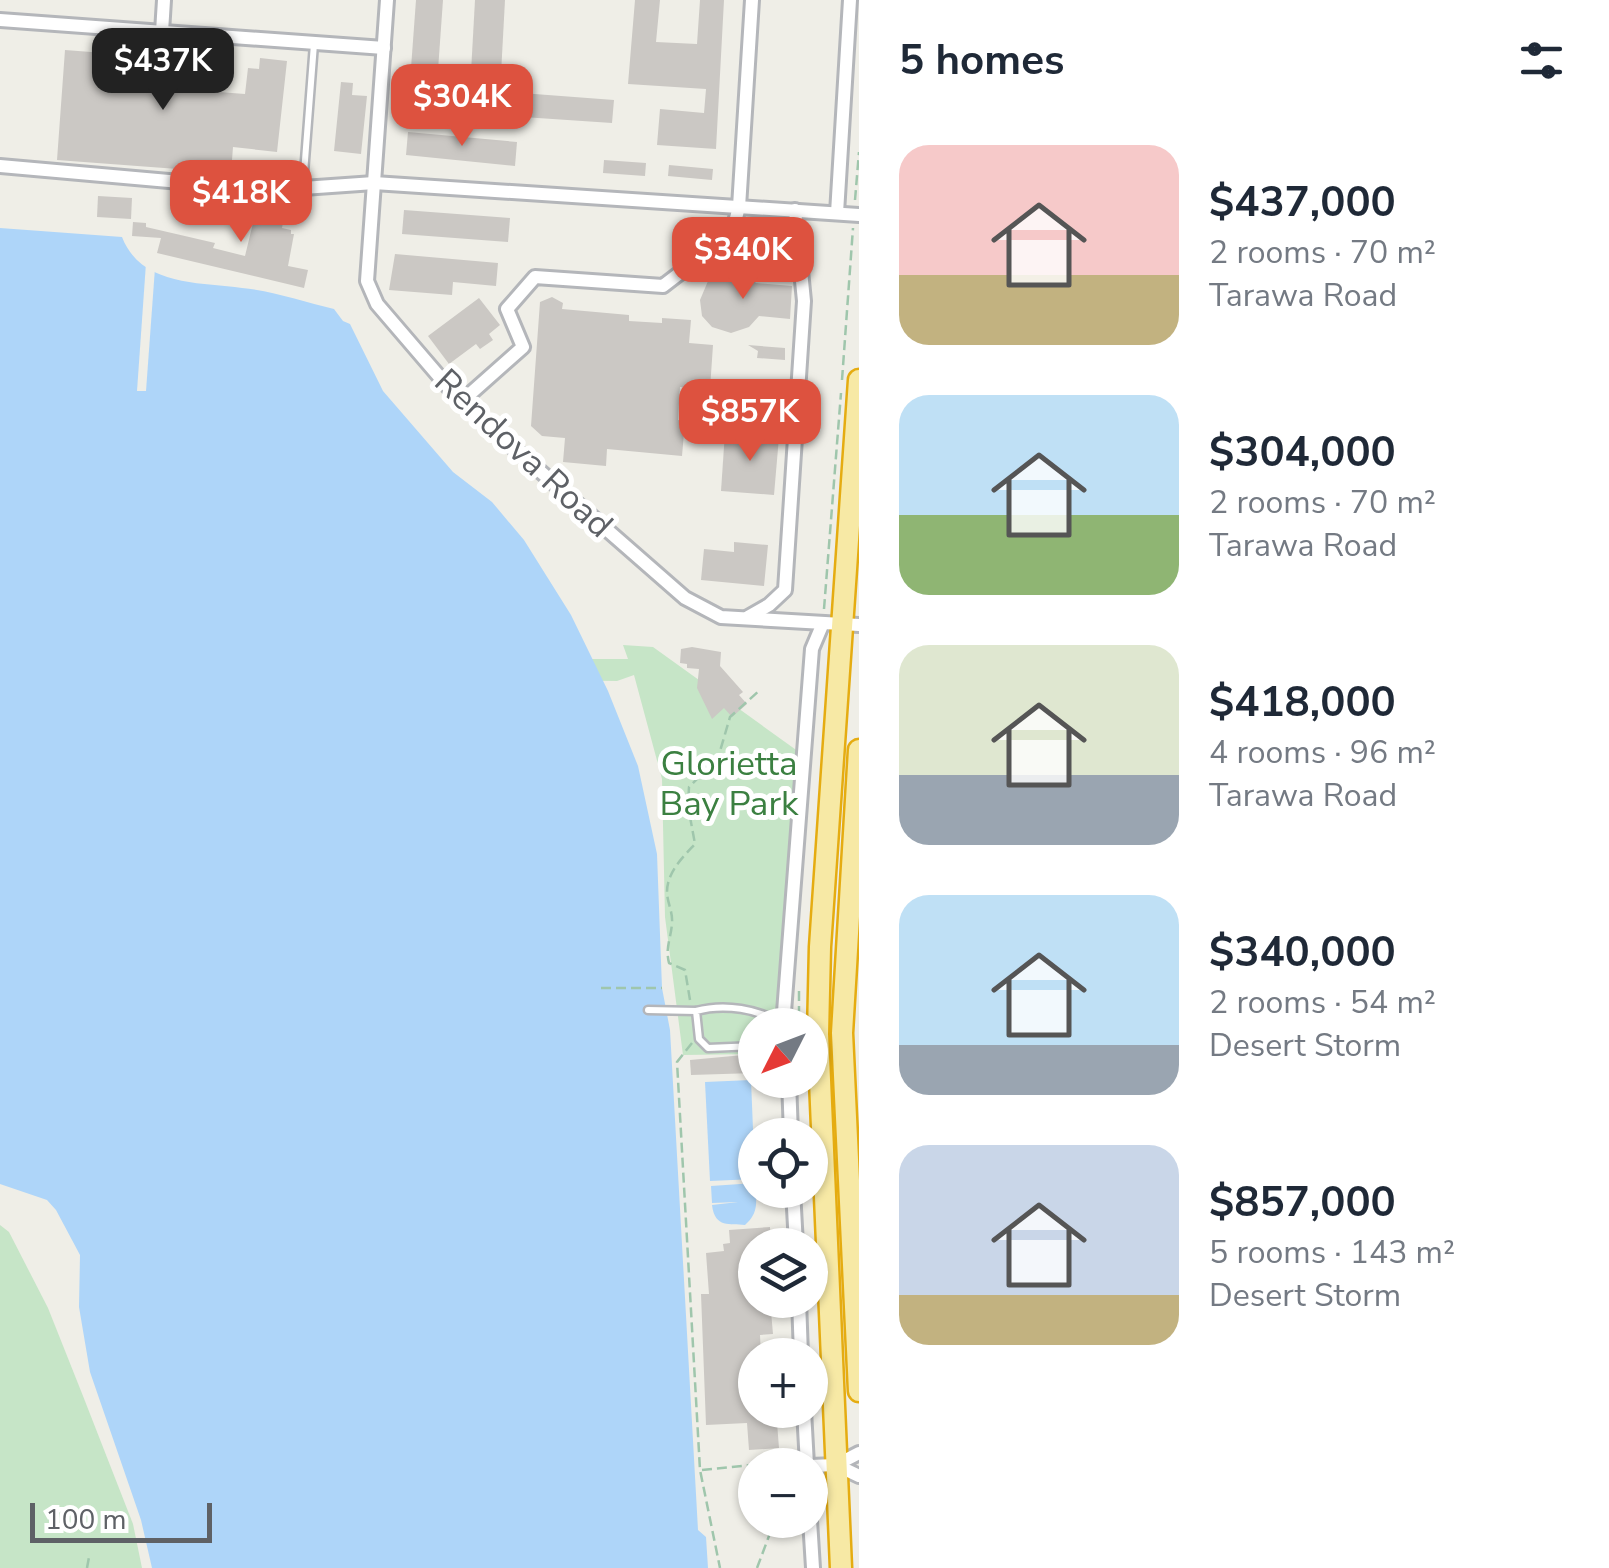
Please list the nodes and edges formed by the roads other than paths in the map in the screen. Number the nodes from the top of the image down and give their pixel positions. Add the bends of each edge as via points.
1 (164, 0) edge
2 (387, 0) edge
3 (752, 0) edge
4 (850, 0) edge
5 (0, 20) edge
6 (162, 32) junction
7 (314, 43) junction
8 (384, 48) junction
9 (0, 166) edge
10 (374, 183) junction
11 (303, 188) junction
12 (739, 206) junction
13 (794, 210) junction
14 (837, 213) junction
15 (859, 215) edge
16 (859, 380) edge
17 (460, 402) junction
18 (745, 618) junction
19 (841, 624) edge
20 (859, 750) edge
21 (786, 1008) edge
22 (738, 1009) edge
23 (648, 1010) dead end
24 (694, 1010) junction
25 (738, 1047) edge
26 (853, 1125) edge
27 (859, 1392) edge
28 (859, 1453) edge
29 (828, 1466) edge
30 (836, 1466) junction
31 (859, 1476) edge
32 (811, 1538) edge
33 (812, 1568) edge
34 (841, 1568) edge

1 - 6 street
2 - 8 street, Rendova Road
3 - 12 street
4 - 14 street
5 - 6 street
6 - 7 street
7 - 8 street
7 - 11 lane
8 - 10 street, Rendova Road
9 - 11 street
10 - 11 street
10 - 12 street
10 - 17 street, Rendova Road via 366,281 377,304
12 - 13 street
12 - 17 street via 732,233 664,286 535,277 507,309 524,347
13 - 14 street
13 - 18 street via 804,302 785,590
14 - 15 street
16 - 19 highway
17 - 18 street, Rendova Road via 685,598 721,617
18 - 19 street, Rendova Road
19 - 21 street via 812,649
19 - 30 highway via 818,1034
20 - 26 highway via 842,1032
22 - 24 lane
23 - 24 lane
24 - 25 lane via 708,1048
26 - 27 highway
28 - 30 street
29 - 30 street
30 - 31 street
30 - 34 highway
32 - 33 street

